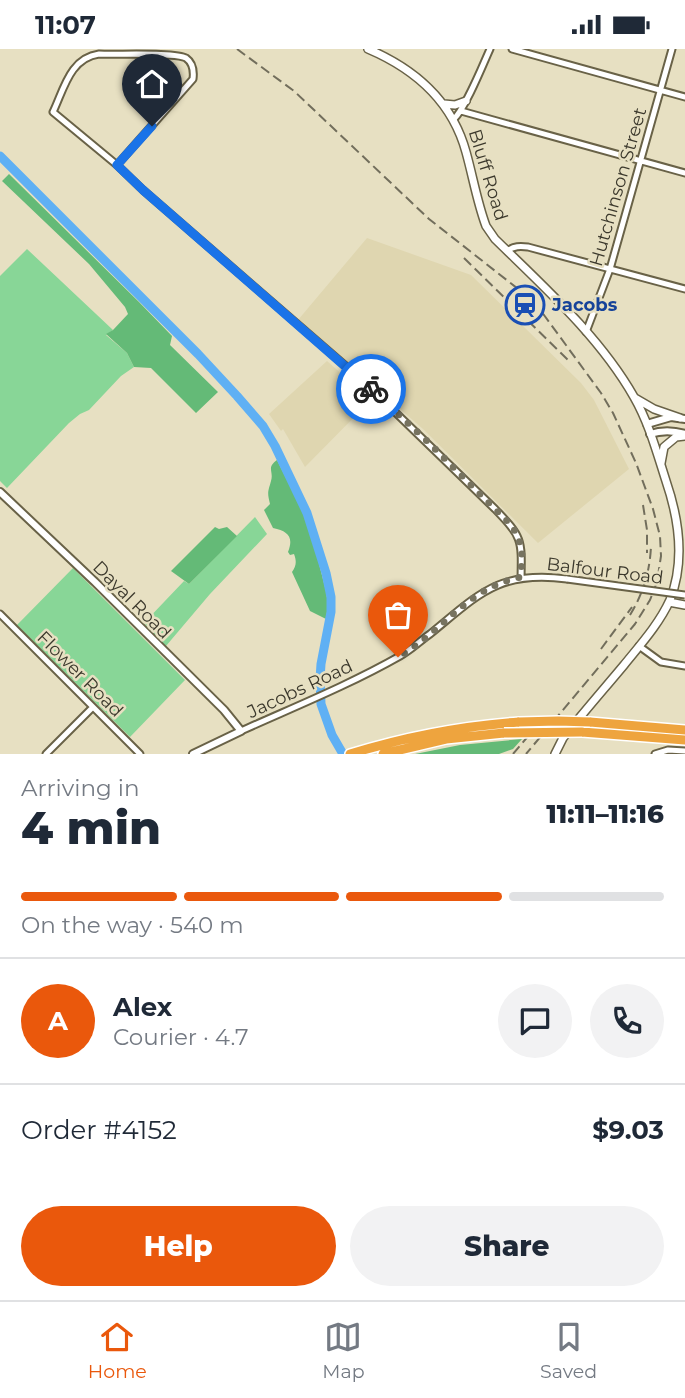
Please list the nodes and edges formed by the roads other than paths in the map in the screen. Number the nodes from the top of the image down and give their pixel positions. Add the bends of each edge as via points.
1 (368, 49) edge
2 (490, 49) edge
3 (512, 49) edge
4 (672, 49) edge
5 (660, 90) junction
6 (685, 97) edge
7 (466, 101) junction
8 (444, 104) junction
9 (461, 111) junction
10 (454, 120) junction
11 (639, 161) junction
12 (117, 165) junction
13 (685, 173) edge
14 (507, 251) junction
15 (610, 269) junction
16 (685, 289) edge
17 (586, 331) junction
18 (635, 397) junction
19 (682, 419) edge
20 (647, 424) junction
21 (650, 434) junction
22 (685, 435) edge
23 (661, 466) junction
24 (0, 492) edge
25 (521, 577) junction
26 (675, 583) junction
27 (684, 584) edge
28 (685, 595) edge
29 (669, 602) junction
30 (685, 604) edge
31 (0, 614) edge
32 (639, 646) junction
33 (685, 666) edge
34 (93, 707) junction
35 (685, 730) edge
36 (241, 731) junction
37 (685, 740) edge
38 (685, 751) edge
39 (47, 754) edge
40 (140, 754) edge
41 (193, 754) edge
42 (351, 754) edge
43 (383, 754) edge
44 (555, 754) edge
45 (655, 754) edge

1 - 8 main road, Bluff Road via 408,70
2 - 7 street
3 - 5 street
4 - 5 street, Hutchinson Street
5 - 6 street
5 - 11 street, Hutchinson Street
7 - 8 main road
7 - 9 street
8 - 10 main road, Bluff Road
9 - 10 street
9 - 11 street
10 - 14 main road, Bluff Road via 485,226
11 - 13 street
11 - 15 street, Hutchinson Street
12 - 12 street via 53,112 71,72 93,55 184,57 193,79
12 - 25 street via 371,389 512,526 522,549
14 - 15 street via 521,246
14 - 17 main road, Bluff Road
15 - 16 street
15 - 17 street, Hutchinson Street
17 - 18 main road, Bluff Road
18 - 19 main road
18 - 20 main road, Bluff Road
19 - 20 street
20 - 21 main road, Bluff Road
21 - 22 street via 671,430
21 - 23 main road, Bluff Road
22 - 23 main road via 664,447
23 - 26 main road, Bluff Road via 679,527
24 - 36 street, Dayal Road
25 - 28 street, Balfour Road, bridge
25 - 36 street, Jacobs Road via 481,592 401,655
26 - 27 main road
26 - 29 main road, Bluff Road
29 - 30 main road
29 - 32 main road, Bluff Road
31 - 34 street, Flower Road
32 - 33 street via 661,662
32 - 44 main road, Bluff Road via 563,738
34 - 39 street
34 - 40 street, Flower Road
35 - 42 highway, bridge via 519,722 421,735
36 - 41 street, Jacobs Road
37 - 43 highway, bridge via 582,732 505,733 446,739
38 - 45 street

